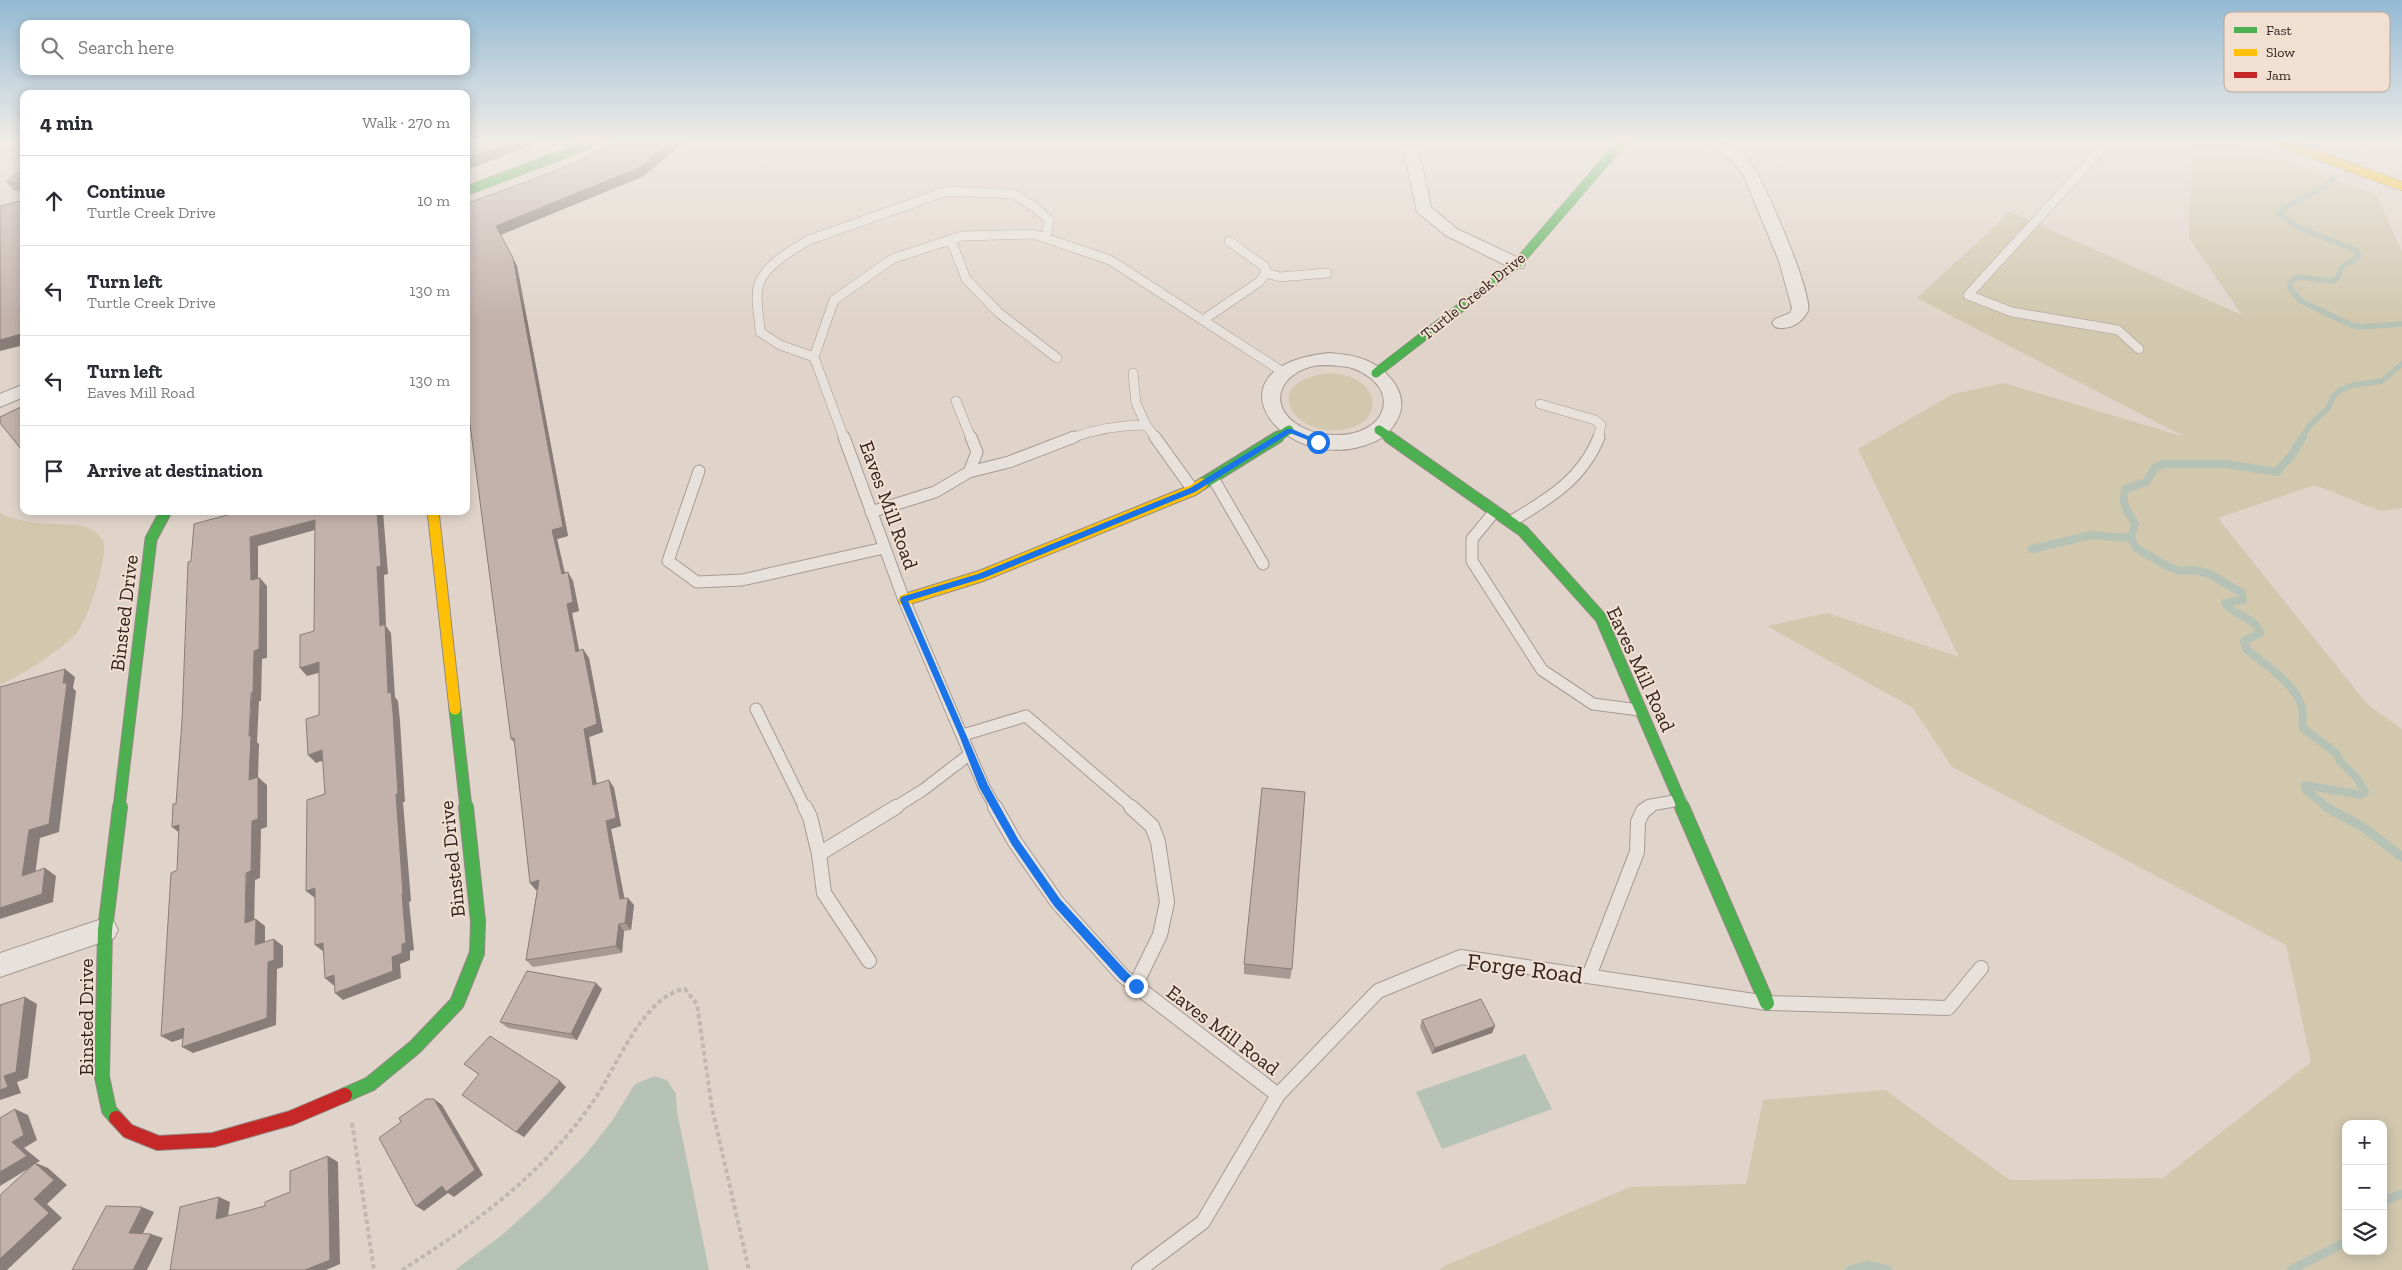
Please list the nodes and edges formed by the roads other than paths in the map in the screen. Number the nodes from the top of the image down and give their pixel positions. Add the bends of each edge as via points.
1 (915, 201) edge
2 (1025, 201) edge
3 (1421, 201) edge
4 (1571, 201) edge
5 (1762, 201) edge
6 (2054, 201) edge
7 (1046, 238) junction
8 (952, 240) junction
9 (1229, 241) dead end
10 (1517, 264) junction
11 (1266, 273) junction
12 (1327, 273) dead end
13 (1203, 320) junction
14 (1781, 323) dead end
15 (2139, 349) dead end
16 (814, 357) junction
17 (1057, 358) dead end
18 (1283, 372) junction
19 (1133, 373) dead end
20 (1376, 374) junction
21 (20, 392) edge
22 (0, 401) edge
23 (956, 401) dead end
24 (1540, 404) dead end
25 (1146, 426) junction
26 (1289, 430) junction
27 (1379, 430) junction
28 (699, 471) dead end
29 (969, 472) junction
30 (1212, 478) junction
31 (1193, 490) junction
32 (1495, 511) junction
33 (871, 512) junction
34 (164, 515) edge
35 (433, 515) edge
36 (1510, 522) junction
37 (884, 548) junction
38 (1263, 564) dead end
39 (904, 600) junction
40 (756, 709) dead end
41 (1641, 710) junction
42 (963, 735) junction
43 (970, 754) junction
44 (1680, 800) junction
45 (819, 854) junction
46 (105, 930) junction
47 (869, 961) dead end
48 (0, 966) edge
49 (1981, 968) dead end
50 (1589, 976) junction
51 (1136, 986) junction
52 (1767, 1003) junction
53 (1278, 1095) junction
54 (1139, 1270) edge

1 - 16 lane via 794,248 759,285 760,332
2 - 7 lane via 1049,220
3 - 10 street via 1423,209 1451,232
4 - 10 street, Turtle Creek Drive
5 - 14 street via 1799,290 1801,308 1798,315
6 - 15 lane via 1968,295 2012,312 2118,330
7 - 8 lane via 1033,234 962,236
7 - 13 lane via 1110,260
8 - 16 lane via 892,259 834,300
8 - 17 lane via 966,279 999,314
9 - 11 lane via 1265,267
10 - 20 street, Turtle Creek Drive
11 - 12 lane via 1280,277
11 - 13 lane
13 - 18 lane
16 - 33 lane, Eaves Mill Road
18 - 20 street via 1304,362 1329,359 1354,363
18 - 26 street via 1272,385 1269,401 1275,417
19 - 25 lane via 1136,403
20 - 27 street via 1388,387 1393,402 1390,417
21 - 22 street
23 - 29 lane via 977,452
24 - 36 lane via 1595,420 1602,431 1585,461 1551,498
25 - 29 lane via 1117,425
25 - 31 lane
26 - 27 street via 1318,442 1352,441
26 - 30 street
27 - 32 street, Eaves Mill Road
28 - 37 lane via 668,561 697,582 742,580
29 - 33 lane via 935,492
30 - 31 street
30 - 38 lane
31 - 39 street via 981,576
32 - 36 street, Eaves Mill Road
32 - 41 lane via 1472,539 1472,561 1542,670 1593,704
33 - 37 lane, Eaves Mill Road
34 - 46 street, Binsted Drive via 151,539
35 - 46 street, Binsted Drive via 478,921 477,953 456,1003 415,1047 370,1084 291,1118 213,1140 158,1143 128,1131 109,1110 102,1077
36 - 41 street, Eaves Mill Road via 1524,531 1601,618
37 - 39 lane, Eaves Mill Road
39 - 42 lane, Eaves Mill Road
40 - 45 lane via 810,817
41 - 44 street, Eaves Mill Road
42 - 43 lane, Eaves Mill Road
42 - 51 lane via 1026,716 1152,826 1163,867 1167,902 1160,935
43 - 45 lane via 923,790
43 - 51 lane, Eaves Mill Road via 984,787 1015,842 1057,902 1123,976
44 - 50 lane via 1651,805 1642,811 1638,822 1637,852
44 - 52 street, Eaves Mill Road
45 - 47 lane via 824,893
46 - 48 street
49 - 52 lane, Forge Road via 1948,1008
50 - 52 lane, Forge Road
50 - 53 lane, Forge Road via 1461,957 1378,992
51 - 53 lane, Eaves Mill Road
53 - 54 lane, Forge Road via 1203,1222

